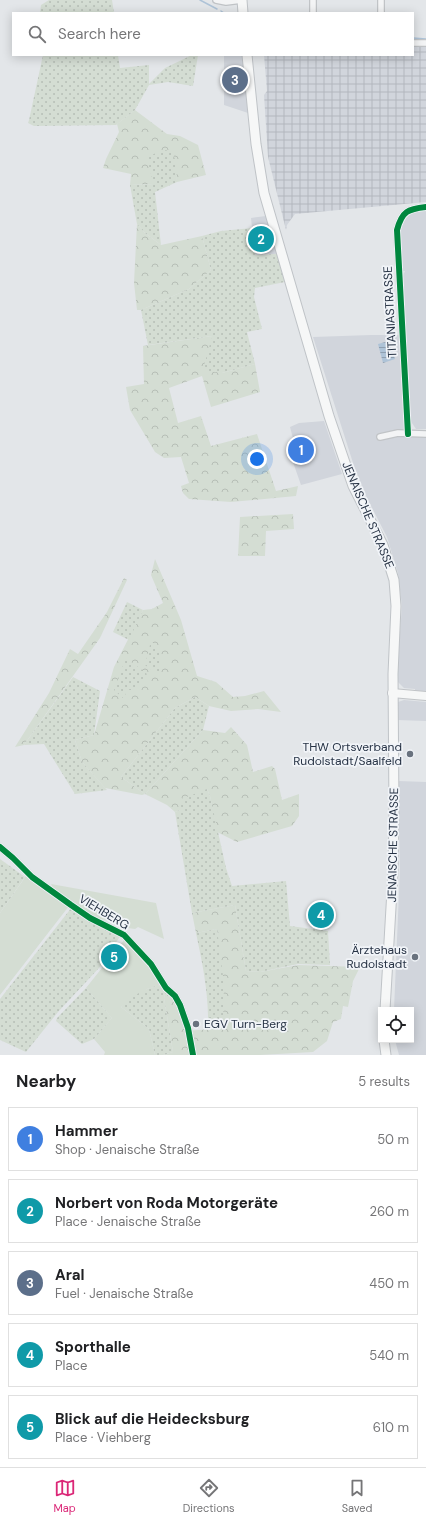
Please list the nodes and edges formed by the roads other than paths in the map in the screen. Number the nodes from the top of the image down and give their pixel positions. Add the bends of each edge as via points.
1 (216, 0) edge
2 (242, 0) edge
3 (313, 0) edge
4 (381, 0) edge
5 (243, 12) edge
6 (313, 12) edge
7 (381, 12) edge
8 (414, 43) edge
9 (426, 43) edge
10 (247, 56) edge
11 (426, 207) edge
12 (408, 434) junction
13 (426, 434) edge
14 (380, 437) dead end
15 (392, 693) junction
16 (426, 696) edge
17 (0, 848) edge
18 (385, 1007) edge
19 (384, 1043) edge
20 (193, 1055) edge
21 (386, 1055) edge

1 - 2 street
2 - 5 main road
3 - 6 street
4 - 7 street
8 - 9 street
10 - 15 main road, JENAISCHE STRASSE via 256,144 264,192 322,396 353,486 383,545 394,580 396,606
11 - 12 street, TITANIASTRASSE via 407,211 402,216 397,230
12 - 13 street
12 - 14 street via 398,433
15 - 16 street
15 - 18 main road, JENAISCHE STRASSE via 394,866
17 - 20 street, VIEHBERG via 32,877 71,905 90,918 120,932 151,964 180,1005
19 - 21 main road

